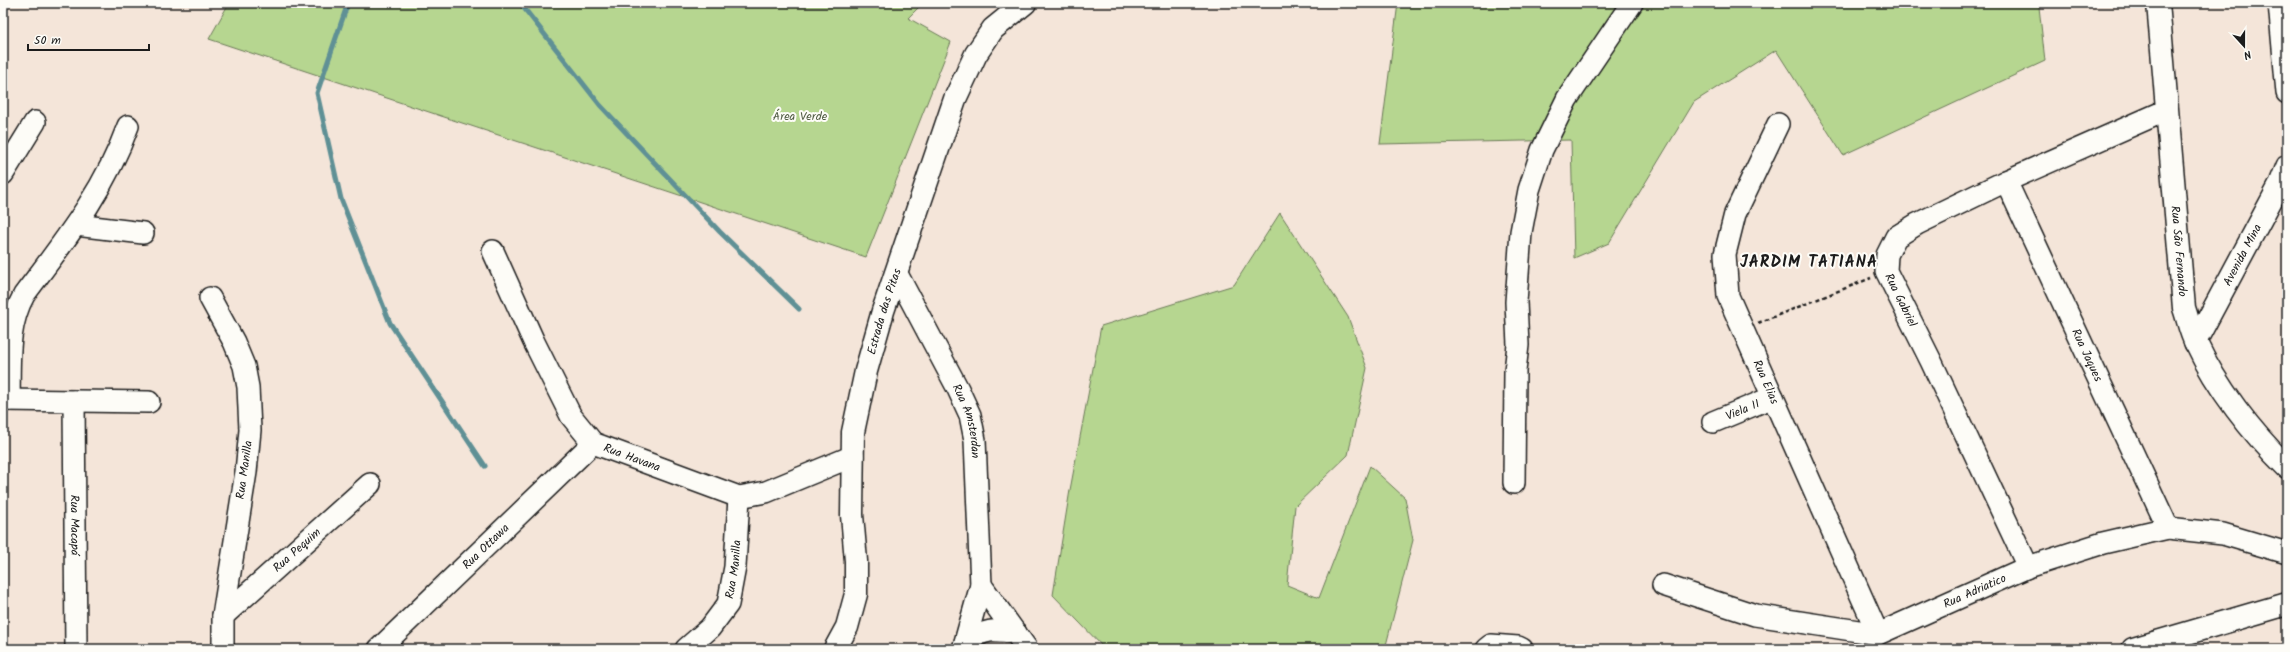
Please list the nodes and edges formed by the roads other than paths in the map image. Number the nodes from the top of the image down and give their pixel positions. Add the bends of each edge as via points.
1 (1025, 3) edge
2 (1632, 3) edge
3 (2158, 3) edge
4 (2279, 3) edge
5 (2287, 93) edge
6 (2167, 110) junction
7 (35, 122) dead end
8 (1778, 124) dead end
9 (128, 126) dead end
10 (2287, 166) edge
11 (3, 174) edge
12 (2006, 181) junction
13 (76, 225) junction
14 (143, 233) dead end
15 (493, 251) dead end
16 (897, 274) junction
17 (210, 298) dead end
18 (2195, 343) junction
19 (1773, 397) junction
20 (6, 400) edge
21 (74, 401) junction
22 (149, 402) dead end
23 (1713, 422) dead end
24 (592, 443) junction
25 (853, 456) junction
26 (2287, 468) edge
27 (1514, 483) dead end
28 (370, 484) dead end
29 (739, 497) junction
30 (2168, 528) junction
31 (2287, 553) edge
32 (2028, 567) junction
33 (981, 585) junction
34 (1663, 586) dead end
35 (2287, 604) edge
36 (223, 616) junction
37 (1878, 634) junction
38 (1022, 641) edge
39 (964, 646) edge
40 (76, 649) edge
41 (223, 649) edge
42 (379, 649) edge
43 (686, 649) edge
44 (835, 649) edge
45 (1486, 649) edge
46 (1522, 649) edge
47 (2133, 649) edge

1 - 16 main road, Estrada das Pitas via 993,29 976,54 955,99
2 - 27 street via 1567,98 1542,150 1530,190 1521,232 1516,302 1518,345 1515,371
3 - 6 main road, Rua São Fernando
4 - 5 street
6 - 12 street, Rua Gabriel
6 - 18 main road, Rua São Fernando via 2184,308
7 - 11 street
8 - 19 street, Rua Elias via 1735,214 1725,254 1728,296
9 - 13 street via 111,168
10 - 18 street, Avenida Mina via 2279,186
12 - 30 street, Rua Jaques
12 - 32 street, Rua Gabriel via 1917,224 1896,237 1887,255 1886,272
13 - 14 street
13 - 20 street via 17,308 11,328
15 - 24 street, Rua Havana via 571,416
16 - 25 main road, Estrada das Pitas via 866,371 853,432
16 - 33 street, Rua Amsterdan via 970,415 975,440
17 - 36 street, Rua Manilla via 244,366 248,387 250,430 246,472
18 - 26 main road, Rua São Fernando via 2232,403
19 - 23 street, Viela II
19 - 37 street, Rua Elias
20 - 21 street
21 - 22 street
21 - 40 street, Rua Macapá
24 - 29 street, Rua Havana
24 - 42 street, Rua Ottawa
25 - 29 street via 766,492
25 - 44 main road, Estrada das Pitas via 852,514 856,594 847,627
28 - 36 street, Rua Pequim
29 - 43 street, Rua Manilla via 735,567 728,604 710,628
30 - 31 street, Rua Adriatico via 2223,534
30 - 32 street, Rua Adriatico via 2103,543
32 - 37 street, Rua Adriatico
33 - 38 street
33 - 39 street, Rua Amsterdan
34 - 37 street via 1755,614
35 - 47 main road
36 - 41 street, Rua Manilla
38 - 39 street via 998,630 981,632
45 - 46 street via 1491,645

